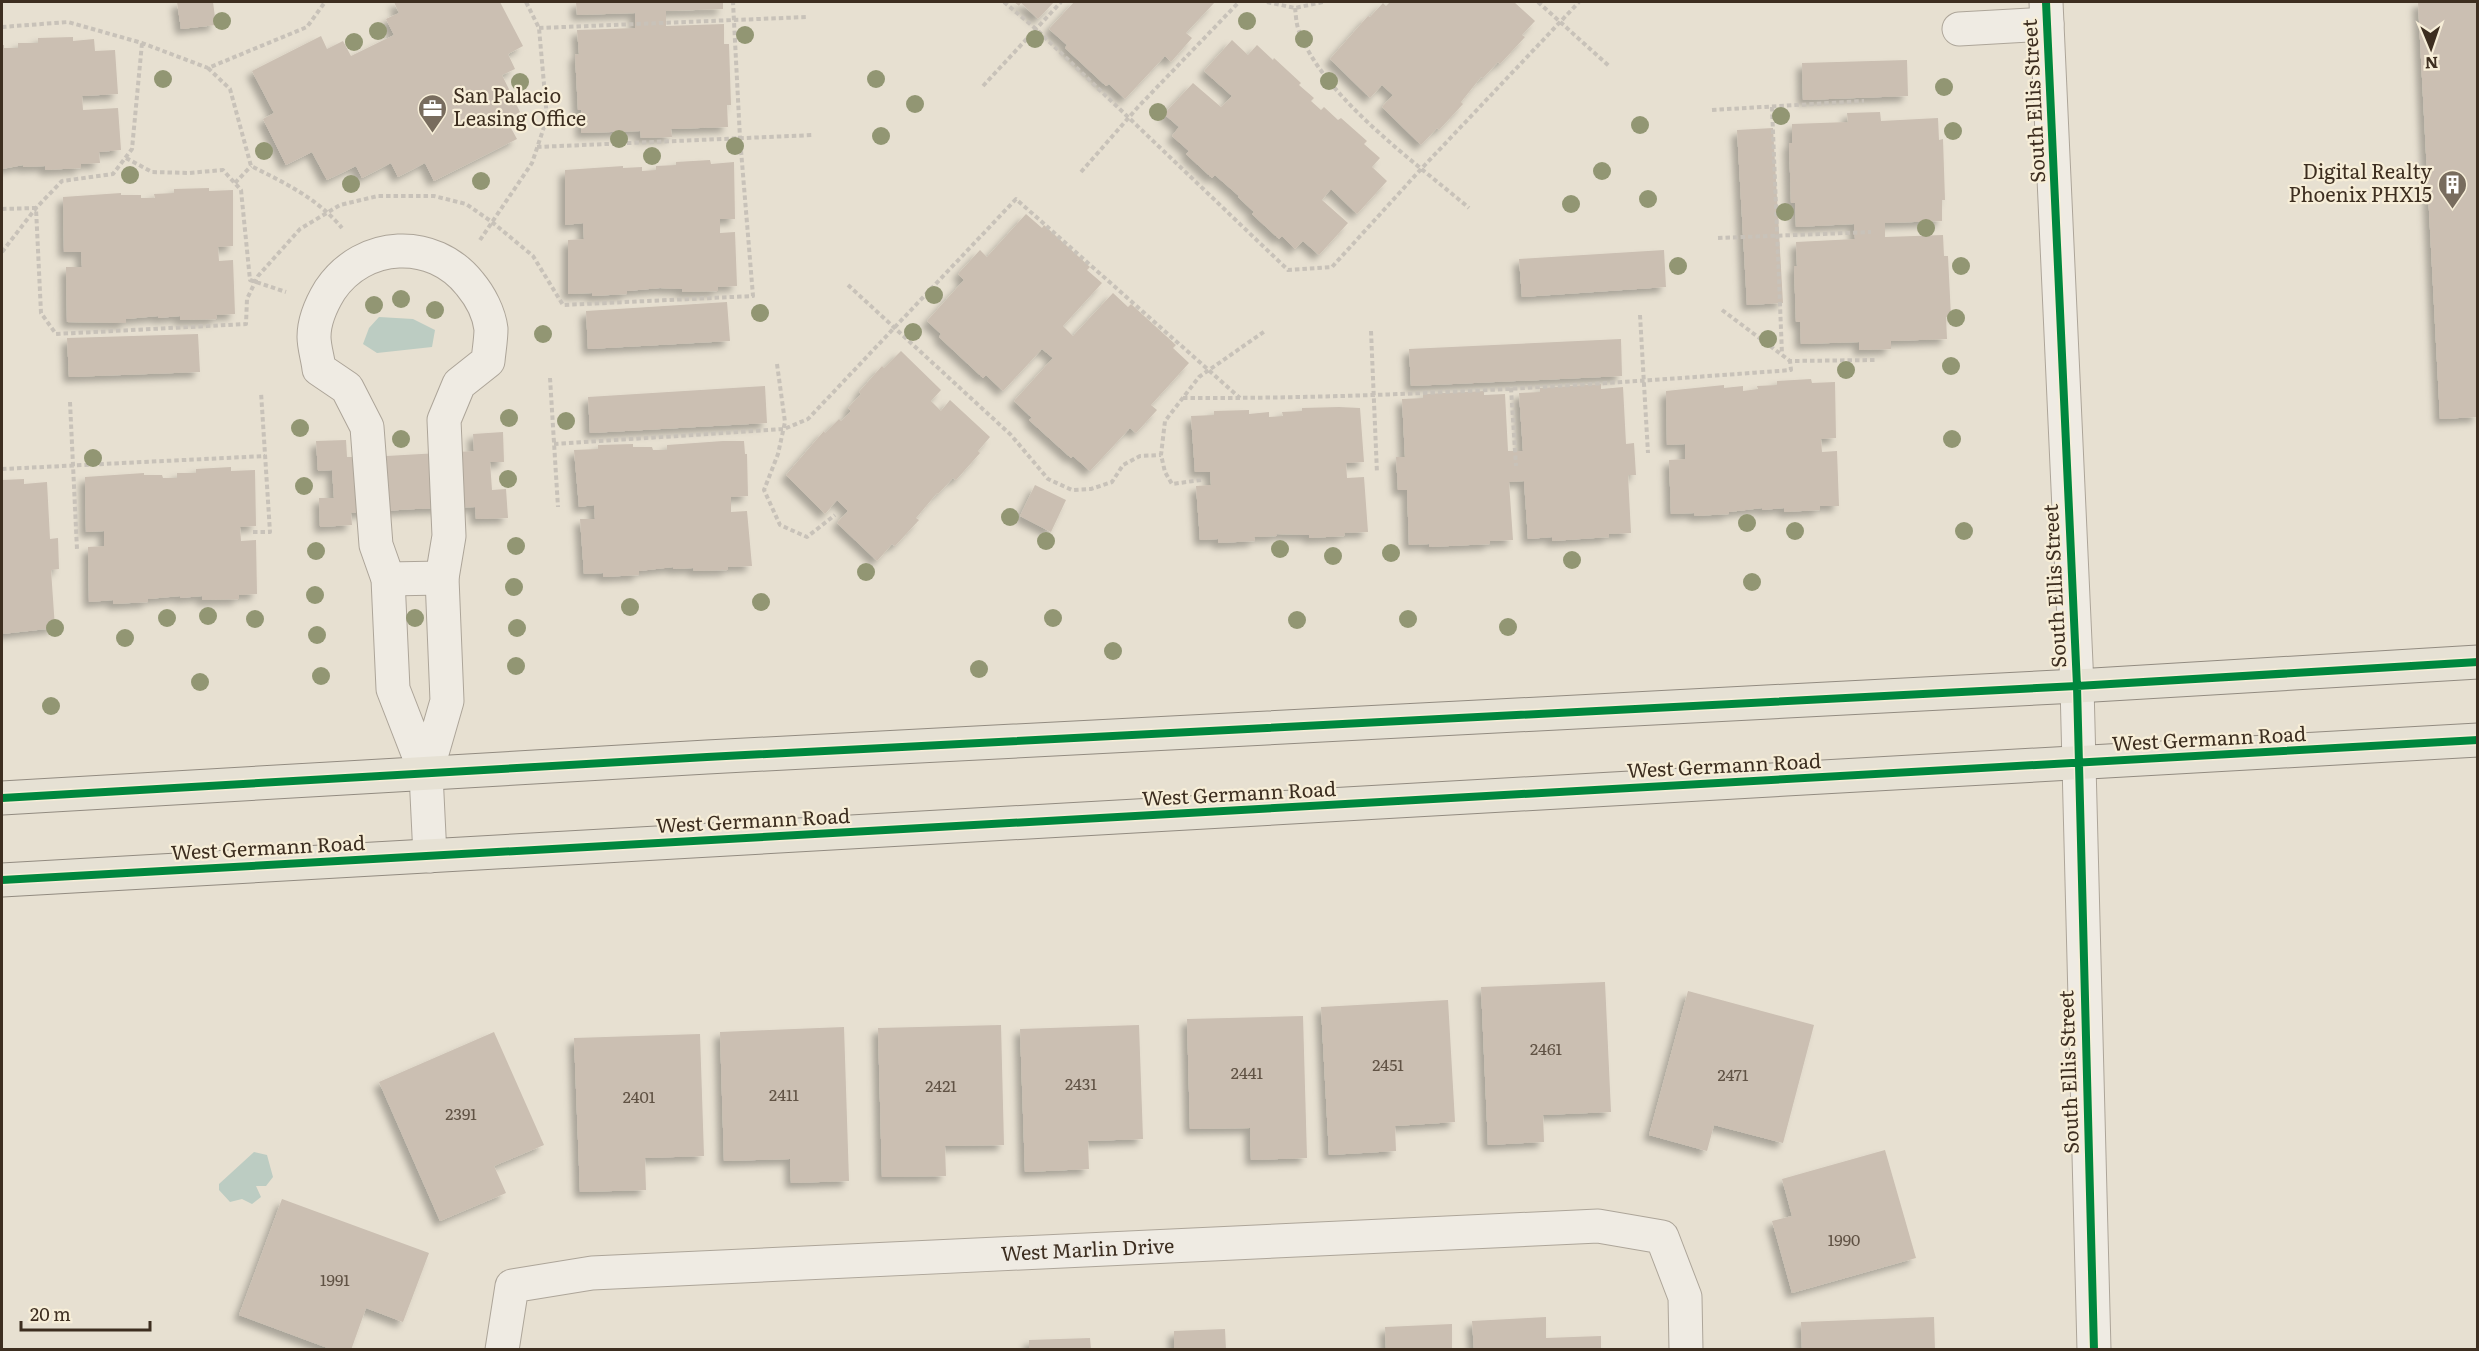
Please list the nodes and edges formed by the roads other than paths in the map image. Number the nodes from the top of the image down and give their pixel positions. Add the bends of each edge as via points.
1 (2046, 13) edge
2 (1959, 29) dead end
3 (442, 578) junction
4 (388, 579) junction
5 (2478, 662) edge
6 (2077, 686) junction
7 (2478, 740) edge
8 (2078, 763) junction
9 (426, 774) junction
10 (2, 798) edge
11 (430, 856) junction
12 (2, 880) edge
13 (502, 1350) edge
14 (1686, 1350) edge
15 (2094, 1350) edge

1 - 2 street
1 - 6 street, South Ellis Street
3 - 4 street
3 - 4 street via 449,536 444,420 459,384 488,361 491,328 481,297 460,271 432,255 399,250 367,258 340,276 321,304 314,336 319,369 346,388 367,427 375,545
3 - 9 street via 447,701
4 - 9 street via 393,689
5 - 6 main road
6 - 8 street, South Ellis Street
6 - 9 main road
7 - 8 main road, West Germann Road
8 - 11 main road, West Germann Road
8 - 15 street, South Ellis Street
9 - 10 main road
9 - 11 street
11 - 12 main road, West Germann Road
13 - 14 street, West Marlin Drive via 512,1286 592,1273 1598,1226 1662,1237 1685,1297

